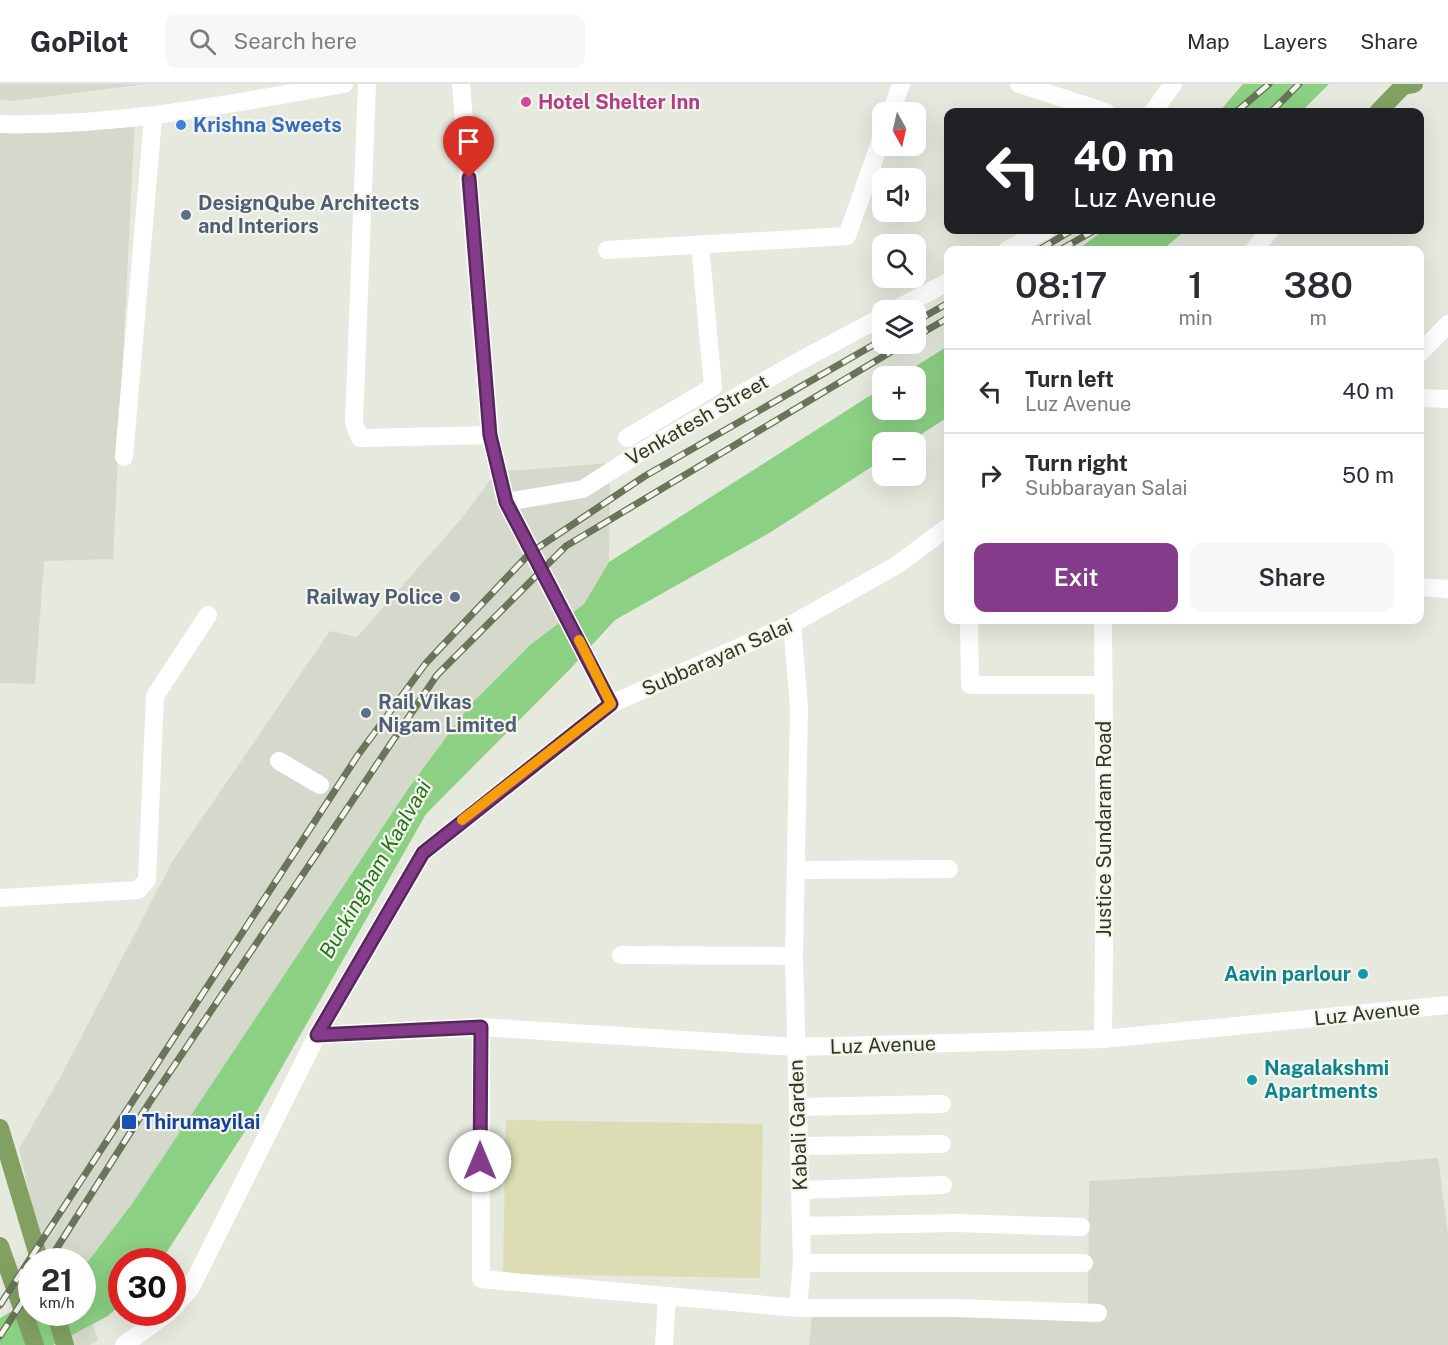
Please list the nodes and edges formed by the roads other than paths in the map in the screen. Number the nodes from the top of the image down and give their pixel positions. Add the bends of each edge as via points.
1 (344, 84) edge
2 (367, 84) edge
3 (461, 84) edge
4 (901, 84) edge
5 (1019, 84) edge
6 (1173, 84) edge
7 (1407, 84) edge
8 (895, 102) edge
9 (1094, 108) edge
10 (1156, 108) edge
11 (1382, 108) edge
12 (153, 118) junction
13 (0, 124) edge
14 (875, 156) edge
15 (1038, 234) edge
16 (1267, 234) edge
17 (700, 245) junction
18 (1015, 246) edge
19 (1257, 246) edge
20 (607, 250) dead end
21 (944, 284) edge
22 (913, 300) edge
23 (872, 322) edge
24 (1448, 324) edge
25 (1424, 349) edge
26 (1424, 398) edge
27 (1448, 399) edge
28 (490, 435) junction
29 (627, 438) dead end
30 (124, 457) dead end
31 (510, 510) junction
32 (944, 530) edge
33 (1424, 587) edge
34 (1448, 589) edge
35 (208, 615) dead end
36 (792, 624) junction
37 (969, 624) edge
38 (1103, 624) edge
39 (1104, 685) junction
40 (611, 704) junction
41 (279, 761) dead end
42 (320, 784) dead end
43 (950, 869) dead end
44 (796, 870) junction
45 (0, 898) edge
46 (621, 955) dead end
47 (794, 956) junction
48 (1448, 1005) edge
49 (481, 1027) junction
50 (317, 1035) junction
51 (1103, 1039) junction
52 (795, 1047) junction
53 (942, 1104) dead end
54 (799, 1107) junction
55 (0, 1128) edge
56 (942, 1144) dead end
57 (800, 1146) junction
58 (943, 1185) dead end
59 (801, 1190) junction
60 (801, 1226) junction
61 (1081, 1227) dead end
62 (0, 1246) edge
63 (36, 1248) edge
64 (802, 1263) junction
65 (1084, 1263) dead end
66 (6, 1274) edge
67 (186, 1294) edge
68 (667, 1298) junction
69 (798, 1308) junction
70 (1098, 1313) dead end
71 (59, 1326) edge
72 (150, 1326) edge
73 (65, 1344) edge
74 (35, 1345) edge
75 (124, 1345) edge
76 (664, 1345) edge

1 - 12 street
2 - 28 street via 356,432 360,438 369,439
3 - 28 street
4 - 8 street
5 - 9 street
6 - 10 street
7 - 11 main road
12 - 13 street via 58,125
12 - 30 street
14 - 17 street via 847,236
15 - 18 street
16 - 19 street
17 - 20 street
17 - 29 street via 713,387
21 - 22 street
23 - 31 street, Venkatesh Street via 641,452 584,489
24 - 25 street
26 - 27 street
28 - 31 street
31 - 40 street
32 - 36 street, Subbarayan Salai via 897,565
33 - 34 street
35 - 45 street via 155,696 147,880 143,887
36 - 40 street, Subbarayan Salai
36 - 44 street, Kabali Garden via 799,707
37 - 39 street via 970,685
38 - 39 street, Justice Sundaram Road
39 - 51 street, Justice Sundaram Road
40 - 50 street, Subbarayan Salai via 423,853
41 - 42 street
43 - 44 street
44 - 47 street, Kabali Garden
46 - 47 street
47 - 52 street, Kabali Garden
48 - 51 street, Luz Avenue
49 - 50 street, Luz Avenue
49 - 52 street, Luz Avenue
49 - 68 street via 481,1280
50 - 67 street, Subbarayan Salai
51 - 52 street, Luz Avenue
52 - 54 street, Kabali Garden
53 - 54 street
54 - 57 street, Kabali Garden
55 - 63 main road
56 - 57 street
57 - 59 street, Kabali Garden
58 - 59 street
59 - 60 street, Kabali Garden
60 - 61 street via 956,1222
60 - 64 street, Kabali Garden
62 - 66 main road
64 - 65 street
64 - 69 street, Kabali Garden
66 - 74 main road
68 - 69 street
68 - 76 street
69 - 70 street
71 - 73 main road
72 - 75 street

